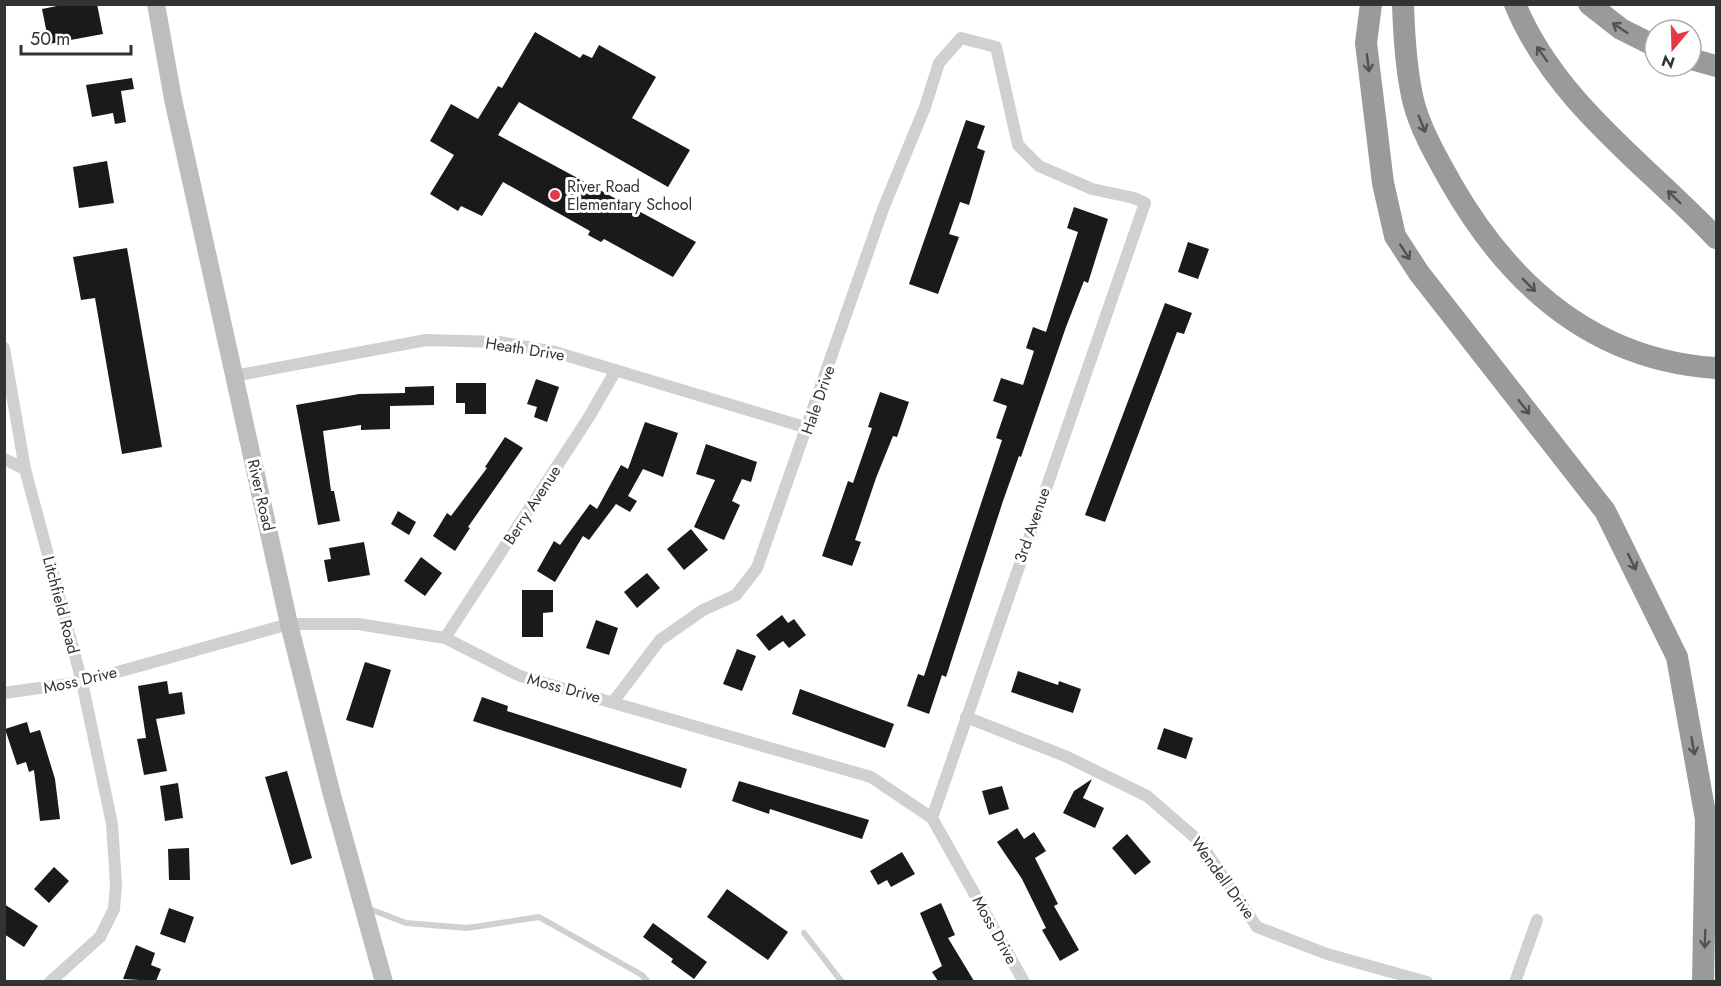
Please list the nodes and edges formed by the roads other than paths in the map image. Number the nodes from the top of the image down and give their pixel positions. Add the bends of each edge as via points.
1 (156, 4) edge
2 (1371, 4) edge
3 (1403, 4) edge
4 (1515, 4) edge
5 (1589, 4) edge
6 (1643, 40) edge
7 (953, 47) joint
8 (1716, 237) edge
9 (4, 348) edge
10 (1716, 368) edge
11 (616, 370) junction
12 (234, 376) junction
13 (808, 428) junction
14 (4, 459) edge
15 (25, 469) junction
16 (289, 624) junction
17 (445, 638) junction
18 (82, 682) junction
19 (4, 693) edge
20 (613, 702) junction
21 (966, 717) junction
22 (932, 818) junction
23 (364, 906) junction
24 (1537, 920) dead end
25 (804, 933) dead end
26 (1716, 974) edge
27 (50, 981) edge
28 (384, 981) edge
29 (648, 981) edge
30 (842, 981) edge
31 (1024, 981) edge
32 (1427, 981) edge
33 (1515, 981) edge
34 (1703, 981) edge
35 (1715, 981) edge

1 - 12 main road, River Road
2 -> 34 highway via 1366,43 1383,183 1395,236 1419,273 1605,511 1677,657 1706,819
3 -> 10 highway via 1413,101 1461,200 1514,269 1561,314 1598,337 1660,359
8 -> 4 highway via 1592,118 1538,49
6 -> 5 highway via 1621,30
7 - 13 street, Hale Drive via 939,63
7 - 21 street, 3rd Avenue via 961,38 996,47 1018,145 1039,166 1092,189 1145,203
9 - 15 street, Litchfield Road
11 - 12 street, Heath Drive via 555,352 499,342 426,340
11 - 13 street, Heath Drive
11 - 17 street, Berry Avenue
12 - 16 main road, River Road
13 - 20 street, Hale Drive via 757,568 736,595 703,610 660,640
14 - 15 street
15 - 18 street, Litchfield Road
16 - 17 street, Moss Drive via 358,624
16 - 18 street, Moss Drive
16 - 23 main road, River Road
17 - 20 street, Moss Drive via 520,676
18 - 19 street, Moss Drive
18 - 27 street, Litchfield Road via 112,824 114,909 100,937
20 - 22 street, Moss Drive via 871,777
21 - 22 street, 3rd Avenue
21 - 32 street, Wendell Drive via 1065,756 1147,796 1199,841 1257,927 1327,954
22 - 31 street, Moss Drive
23 - 28 main road, River Road
23 - 29 lane via 406,923 467,928 539,917
24 - 33 street
25 - 30 lane
26 - 35 highway

